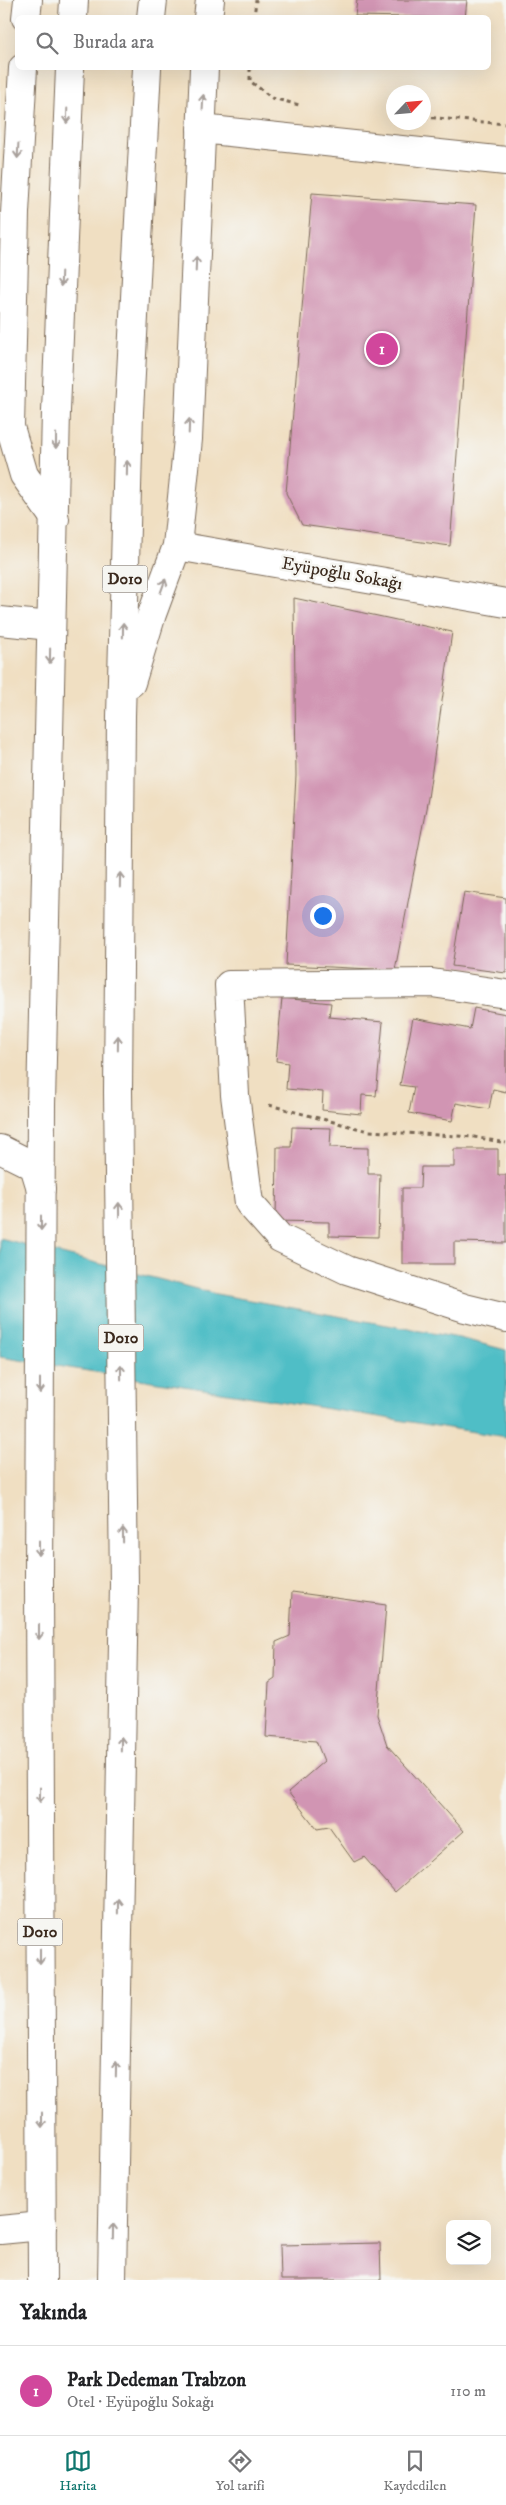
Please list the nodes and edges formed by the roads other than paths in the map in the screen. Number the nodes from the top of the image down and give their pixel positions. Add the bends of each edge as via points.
1 (28, 0) edge
2 (74, 0) edge
3 (153, 0) edge
4 (210, 0) edge
5 (26, 15) edge
6 (73, 15) edge
7 (151, 15) edge
8 (208, 15) edge
9 (24, 70) edge
10 (70, 70) edge
11 (147, 70) edge
12 (204, 70) edge
13 (202, 129) junction
14 (506, 160) edge
15 (7, 218) edge
16 (55, 518) junction
17 (177, 546) junction
18 (506, 603) edge
19 (0, 621) edge
20 (51, 626) junction
21 (122, 716) junction
22 (506, 994) edge
23 (0, 1149) edge
24 (41, 1189) junction
25 (506, 1318) edge
26 (42, 2226) junction
27 (0, 2230) edge
28 (42, 2280) edge
29 (112, 2280) edge

1 - 5 main road
2 - 6 main road
3 - 7 main road
4 - 8 main road
9 -> 15 main road
10 -> 16 main road
21 -> 11 main road, D010 via 128,412
13 -> 12 main road
13 - 14 main road
17 -> 13 main road via 188,438
15 - 16 main road via 10,427 24,475
16 - 20 main road
17 - 18 main road, Eyüpoğlu Sokağı
21 -> 17 main road via 152,614
19 - 20 main road
20 -> 24 main road, D010
29 -> 21 main road, D010 via 124,1584 118,1092
22 - 25 main road via 432,983 229,985 235,1095 249,1203 280,1238 347,1270
23 - 24 main road via 34,1166
24 -> 26 main road, D010
26 - 27 main road
26 - 28 main road, D010

